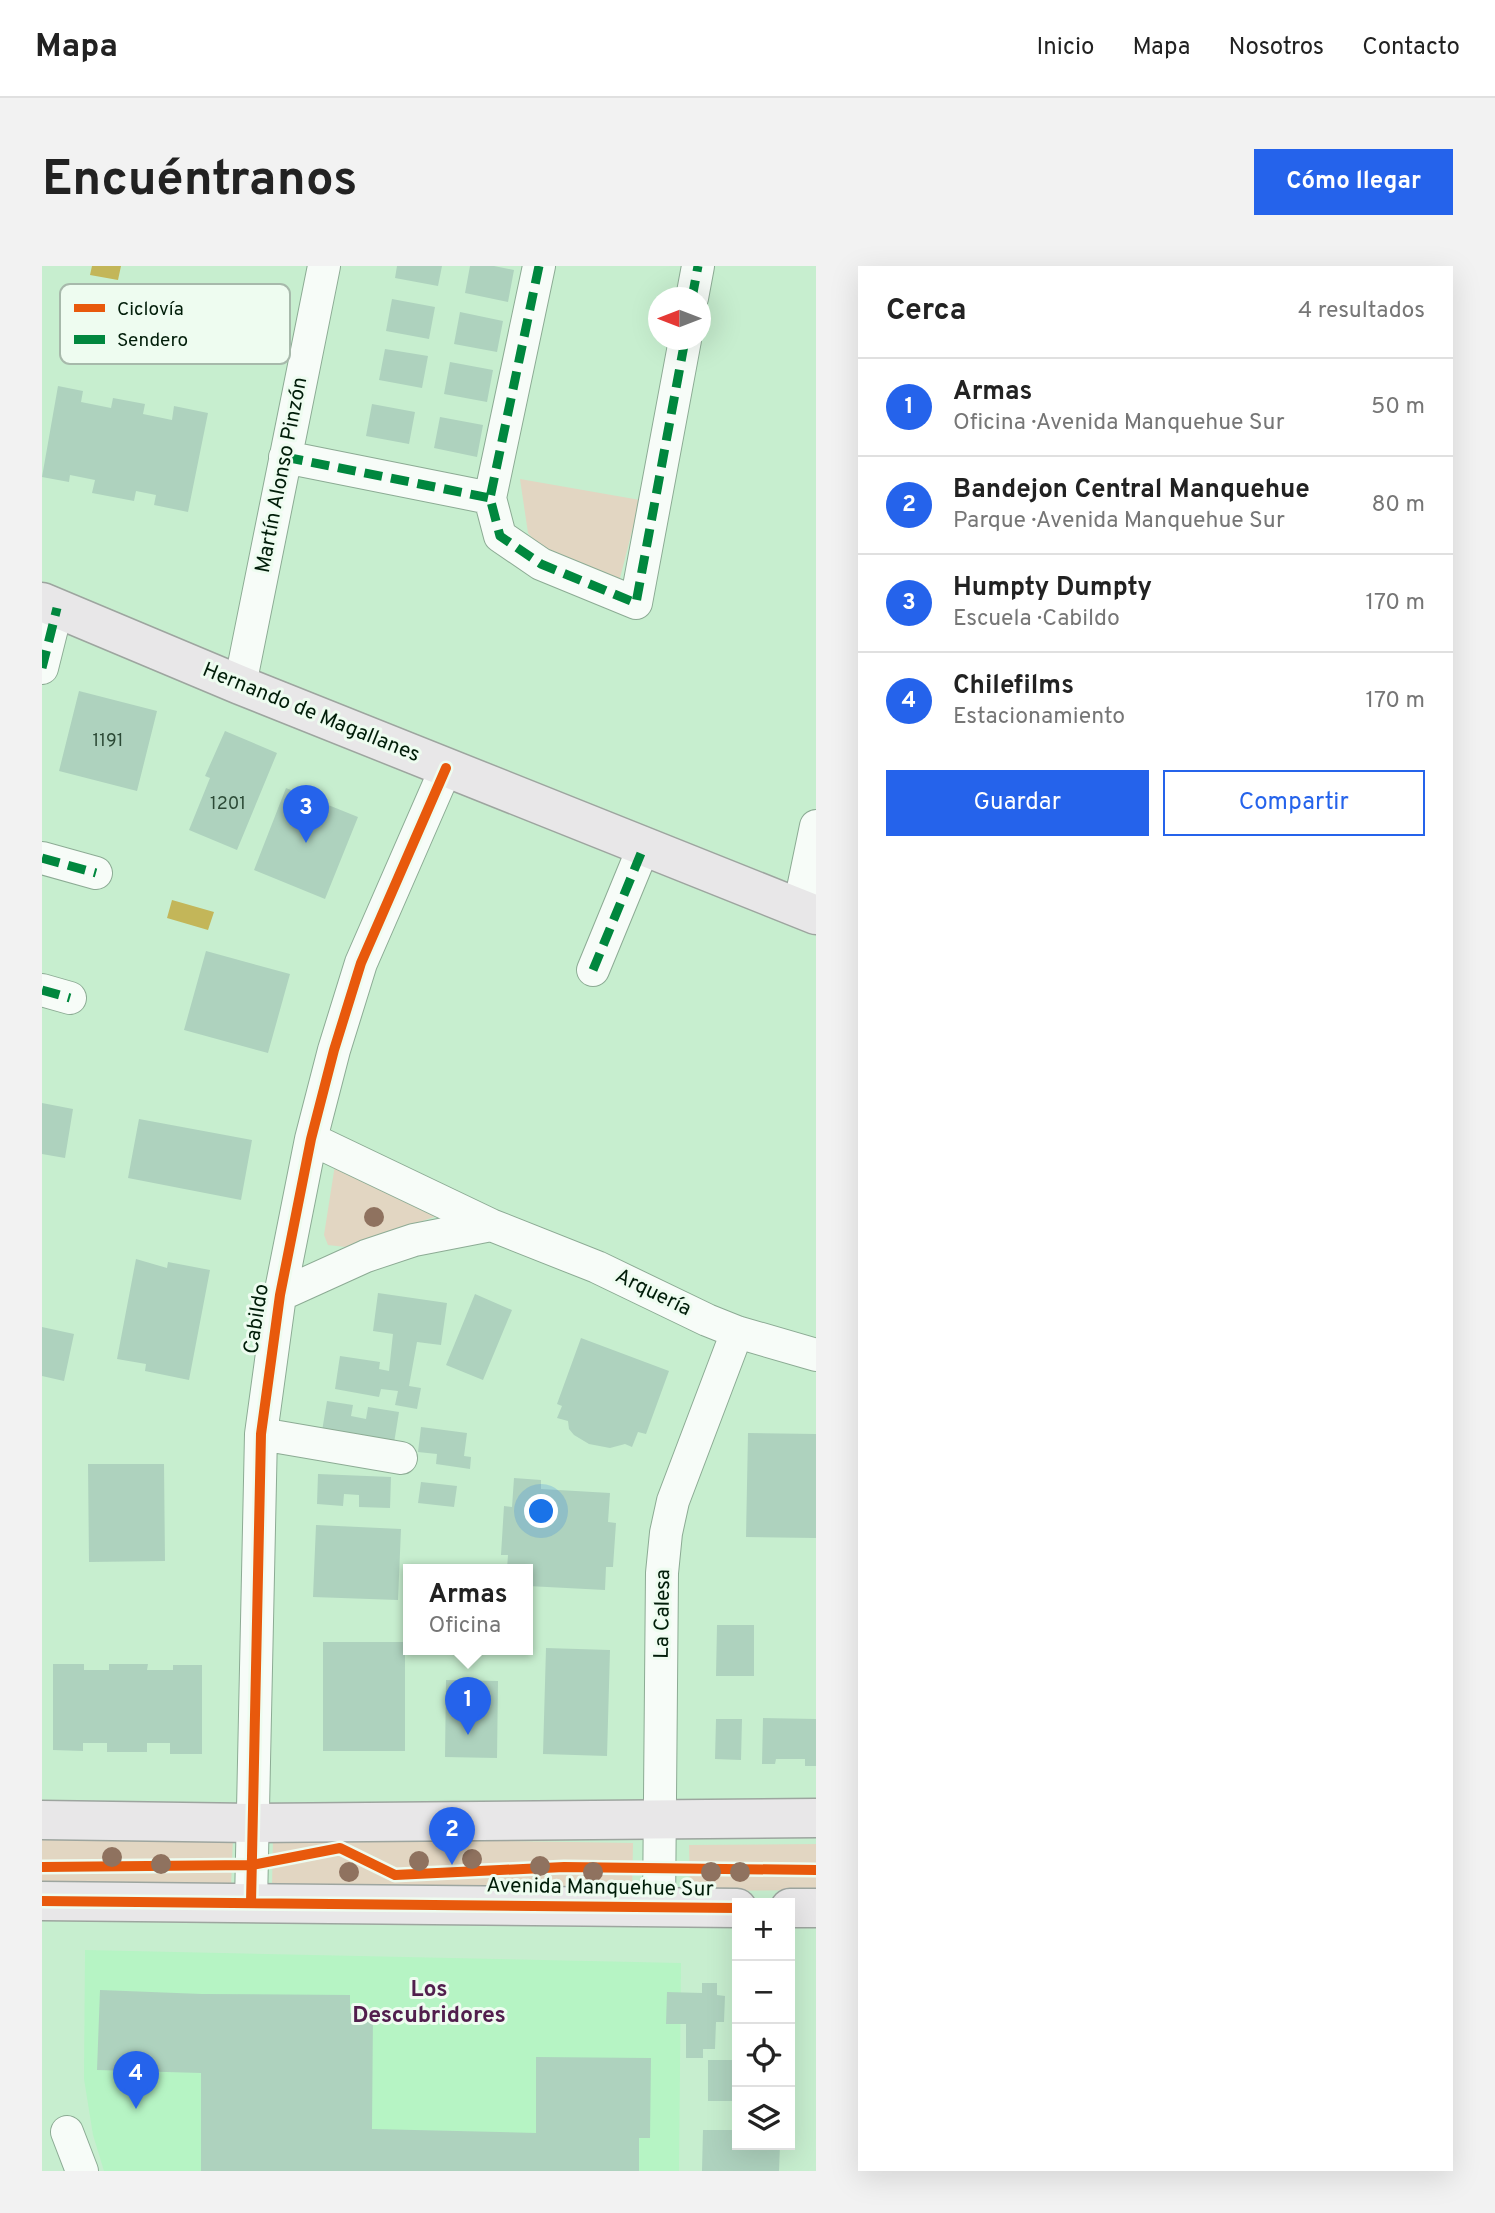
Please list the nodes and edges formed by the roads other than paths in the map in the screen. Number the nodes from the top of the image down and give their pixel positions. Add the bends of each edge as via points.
1 (324, 266) edge
2 (539, 266) edge
3 (698, 266) edge
4 (694, 287) edge
5 (683, 350) edge
6 (285, 457) junction
7 (489, 498) junction
8 (50, 605) edge
9 (42, 668) edge
10 (240, 685) junction
11 (446, 768) junction
12 (816, 826) edge
13 (644, 846) junction
14 (42, 858) edge
15 (96, 873) dead end
16 (807, 912) edge
17 (593, 970) dead end
18 (311, 1139) junction
19 (491, 1226) junction
20 (280, 1295) junction
21 (737, 1332) junction
22 (816, 1355) edge
23 (261, 1434) junction
24 (401, 1458) dead end
25 (816, 1818) edge
26 (661, 1819) junction
27 (42, 1820) edge
28 (253, 1823) junction
29 (42, 1901) edge
30 (251, 1903) junction
31 (795, 1908) edge
32 (816, 1908) edge
33 (659, 1909) junction
34 (732, 1909) edge
35 (67, 2132) dead end
36 (82, 2171) edge

1 - 6 street, Martín Alonso Pinzón
2 - 7 street
3 - 4 street
5 - 7 street via 636,603 541,564 499,536
6 - 7 street
6 - 10 street, Martín Alonso Pinzón
8 - 9 street
8 - 10 main road, Hernando de Magallanes
10 - 11 main road, Hernando de Magallanes
11 - 13 main road, Hernando de Magallanes
11 - 18 street, Cabildo via 361,962
12 - 16 street
13 - 16 main road, Hernando de Magallanes
13 - 17 street
14 - 15 street
18 - 19 street, Arquería
18 - 20 street, Cabildo
19 - 20 street via 414,1240
19 - 21 street, Arquería via 597,1266
20 - 23 street, Cabildo
21 - 22 street, Arquería
21 - 26 street, La Calesa via 673,1501 666,1533
23 - 24 street
23 - 28 street, Cabildo
25 - 26 main road
26 - 28 main road
26 - 33 street, La Calesa
27 - 28 main road
28 - 30 street, Cabildo
29 - 30 main road, Avenida Manquehue Sur
30 - 33 main road, Avenida Manquehue Sur
31 - 32 main road
33 - 34 main road, Avenida Manquehue Sur
35 - 36 street

